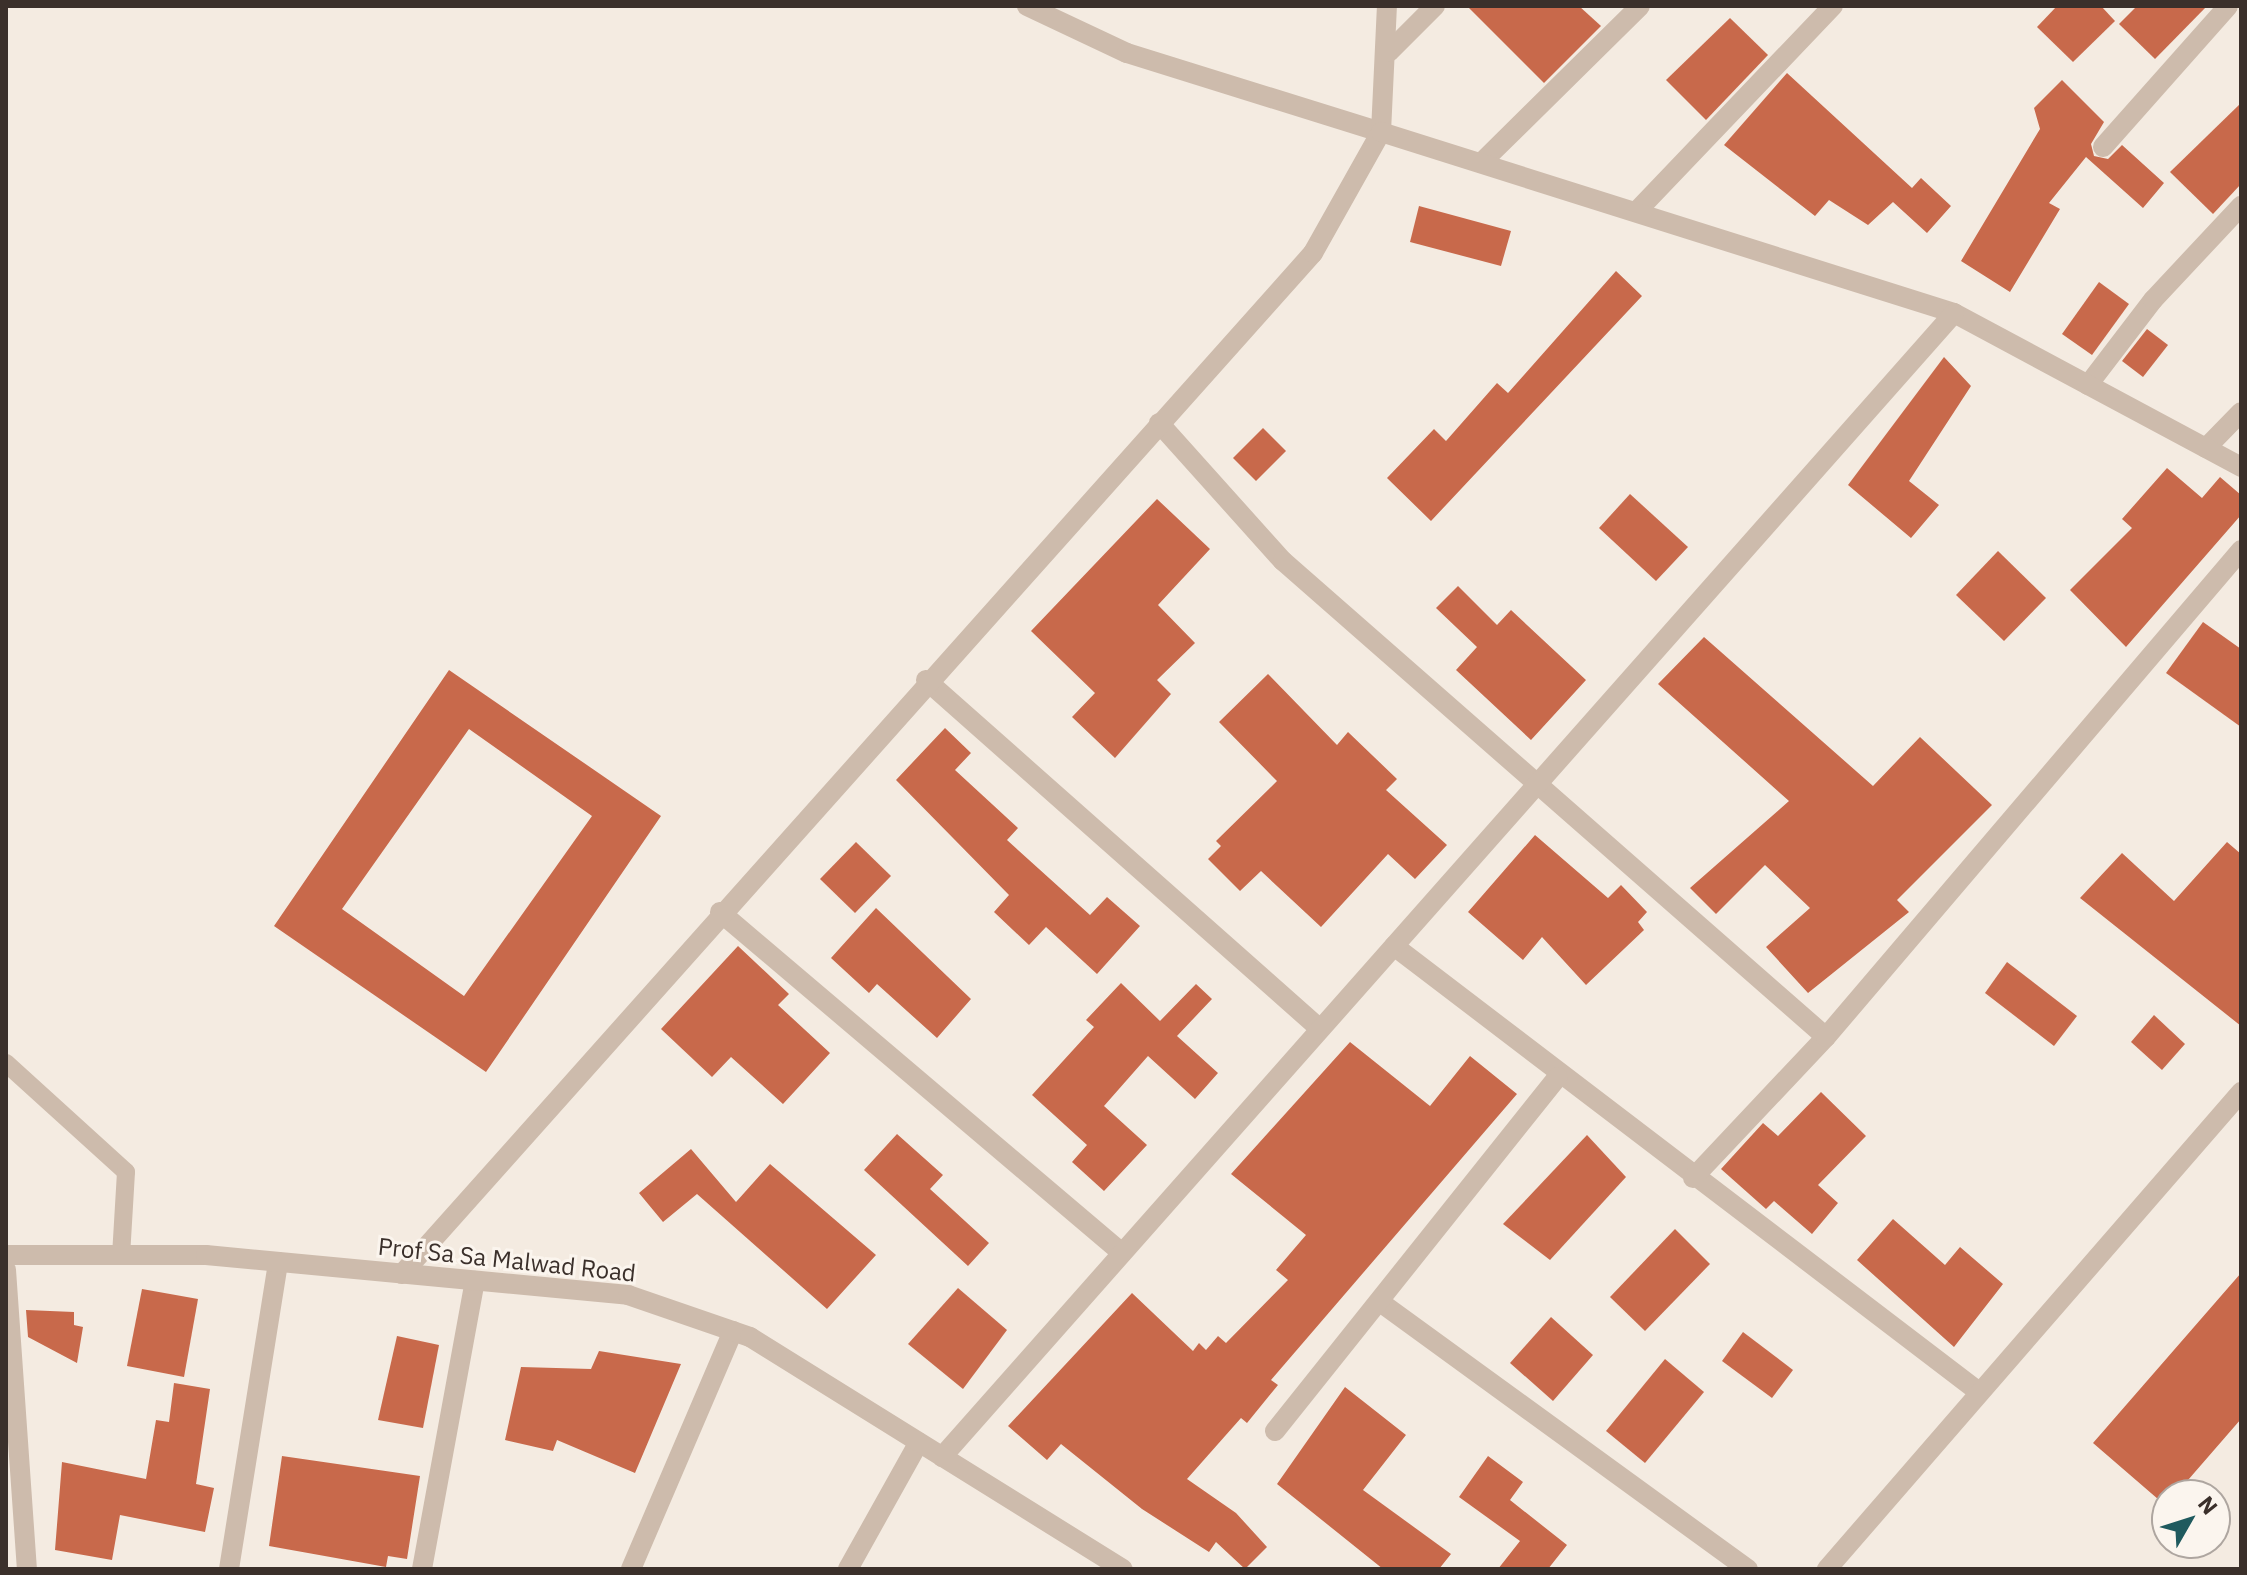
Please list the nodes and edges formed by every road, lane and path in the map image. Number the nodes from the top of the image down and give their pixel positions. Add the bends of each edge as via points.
1 (1027, 6) edge
2 (1387, 6) edge
3 (1435, 6) edge
4 (1640, 6) edge
5 (1833, 6) edge
6 (2228, 6) edge
7 (1389, 52) junction
8 (1381, 132) junction
9 (2103, 147) dead end
10 (1481, 163) junction
11 (2241, 206) edge
12 (1636, 212) junction
13 (1954, 313) junction
14 (2088, 385) junction
15 (2241, 412) edge
16 (1159, 423) junction
17 (2206, 448) junction
18 (2241, 467) edge
19 (2241, 550) edge
20 (926, 680) junction
21 (1535, 786) junction
22 (720, 912) junction
23 (1394, 946) junction
24 (1320, 1029) junction
25 (1826, 1037) junction
26 (6, 1063) edge
27 (1558, 1077) junction
28 (2241, 1092) edge
29 (1693, 1178) junction
30 (1122, 1253) junction
31 (6, 1255) edge
32 (121, 1255) junction
33 (278, 1262) junction
34 (6, 1270) edge
35 (402, 1274) junction
36 (475, 1281) junction
37 (1380, 1302) junction
38 (733, 1331) junction
39 (1979, 1392) junction
40 (1275, 1431) dead end
41 (919, 1442) junction
42 (942, 1457) junction
43 (14, 1499) edge
44 (27, 1569) edge
45 (229, 1569) edge
46 (422, 1569) edge
47 (631, 1569) edge
48 (848, 1569) edge
49 (1123, 1569) edge
50 (1748, 1569) edge
51 (1827, 1569) edge

1 - 8 street via 1127,53
2 - 7 street
3 - 7 street
4 - 10 street
5 - 12 street
6 - 9 street
7 - 8 street
8 - 10 street
8 - 16 street via 1313,253
10 - 12 street
11 - 14 street via 2153,300
12 - 13 street
13 - 14 street
13 - 21 street
14 - 17 street
15 - 17 street
16 - 20 street
16 - 21 street via 1283,561
17 - 18 street
19 - 25 street
20 - 22 street
20 - 24 street
21 - 23 street
21 - 25 street
22 - 30 street
22 - 35 street
23 - 24 street
23 - 27 street
24 - 30 street
25 - 29 street
26 - 32 lane via 126,1172
27 - 29 street
27 - 37 street
28 - 39 street
29 - 39 street
30 - 42 street
31 - 32 street, Prof Sa Sa Malwad Road
32 - 33 street, Prof Sa Sa Malwad Road
33 - 35 street, Prof Sa Sa Malwad Road
33 - 45 street
34 - 43 street
35 - 36 street, Prof Sa Sa Malwad Road
36 - 38 street, Prof Sa Sa Malwad Road via 628,1295
36 - 46 street
37 - 40 street
37 - 50 street
38 - 41 street, Prof Sa Sa Malwad Road
38 - 47 street
39 - 51 street
41 - 42 street, Prof Sa Sa Malwad Road
41 - 48 street
42 - 49 street, Prof Sa Sa Malwad Road
43 - 44 street

